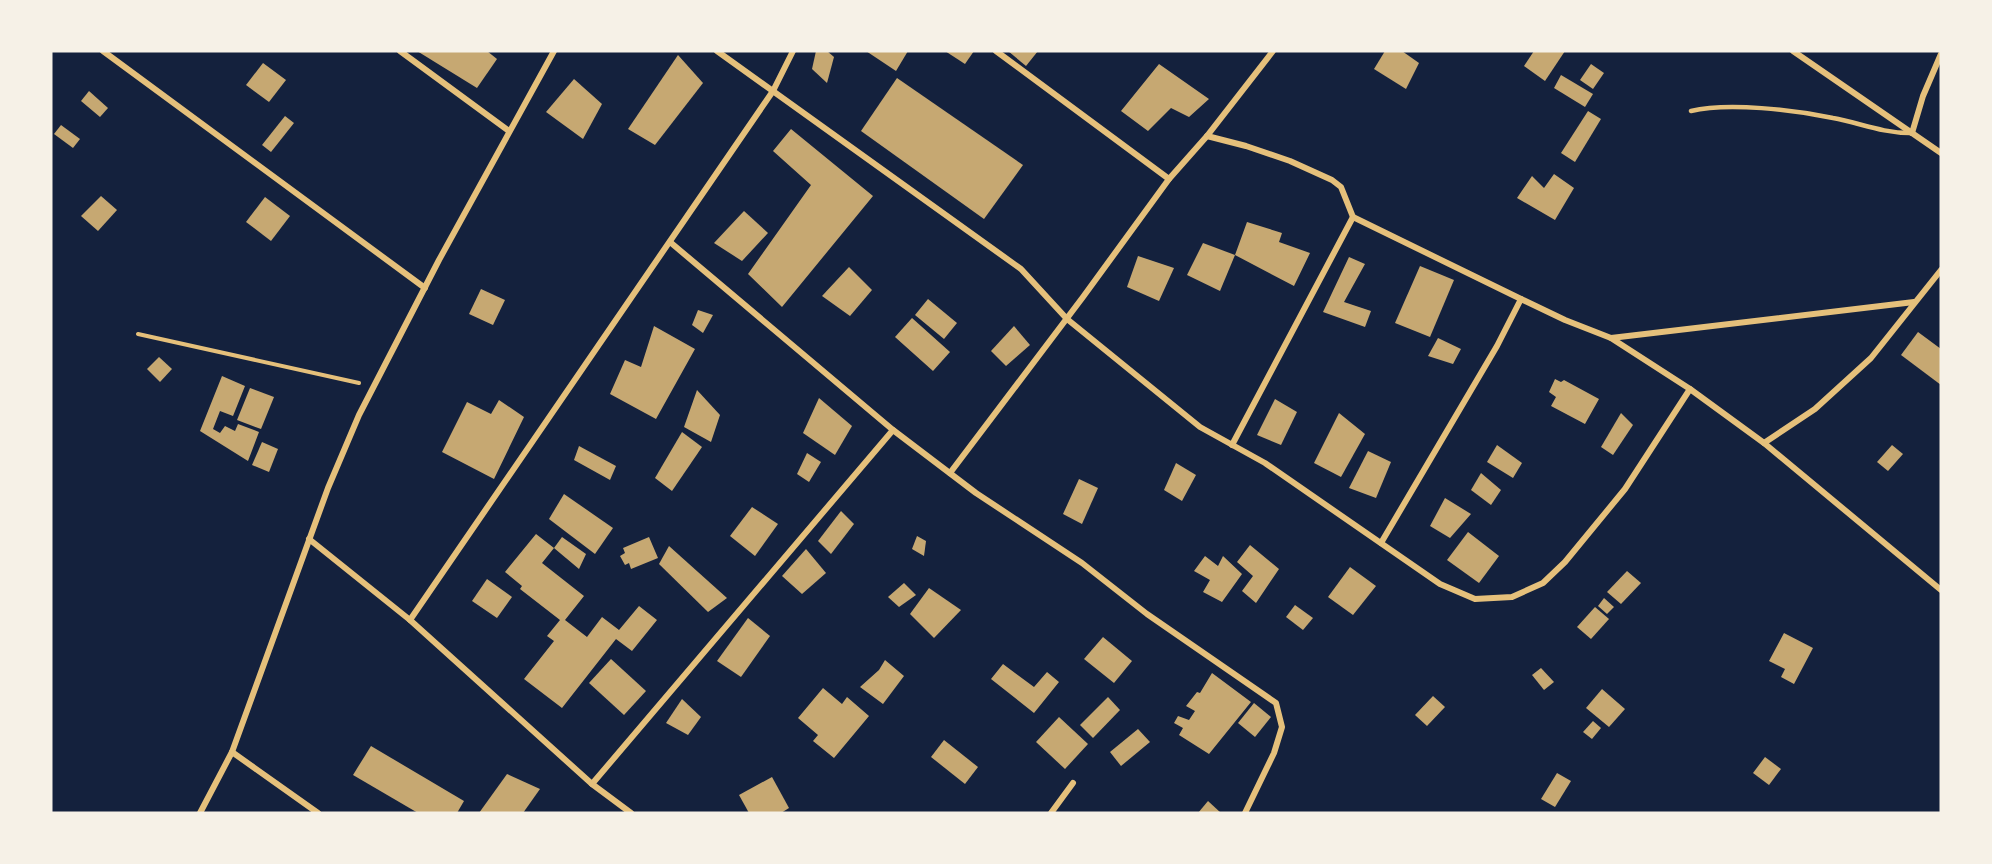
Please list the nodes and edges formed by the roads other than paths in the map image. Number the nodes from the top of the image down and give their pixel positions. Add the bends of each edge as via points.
1 (103, 51) edge
2 (400, 51) edge
3 (554, 51) edge
4 (717, 51) edge
5 (793, 51) edge
6 (996, 51) edge
7 (1273, 51) edge
8 (1793, 51) edge
9 (1941, 54) edge
10 (773, 92) junction
11 (1691, 111) dead end
12 (509, 131) junction
13 (1912, 133) junction
14 (1207, 136) junction
15 (1941, 153) edge
16 (1169, 179) junction
17 (1353, 217) junction
18 (670, 242) junction
19 (1941, 270) edge
20 (425, 288) junction
21 (1521, 299) junction
22 (1914, 302) junction
23 (1067, 319) junction
24 (1611, 338) junction
25 (1690, 389) junction
26 (893, 430) junction
27 (1764, 443) junction
28 (1232, 445) junction
29 (950, 473) junction
30 (309, 539) junction
31 (1382, 543) junction
32 (1941, 579) edge
33 (1938, 588) edge
34 (410, 620) junction
35 (232, 752) junction
36 (1073, 783) dead end
37 (592, 784) junction
38 (200, 813) edge
39 (318, 813) edge
40 (631, 813) edge
41 (1051, 813) edge
42 (1245, 813) edge

1 - 20 street
2 - 12 street
3 - 12 street
4 - 10 street
5 - 10 street
6 - 16 street
7 - 14 street
8 - 13 street
9 - 13 street
10 - 18 street
10 - 23 street via 1022,269
11 - 13 lane via 1739,108 1795,112 1891,133
12 - 20 street
13 - 15 street
14 - 16 street
14 - 17 street via 1290,161 1332,180 1341,187
16 - 23 street
17 - 21 street
17 - 28 street
18 - 26 street
18 - 34 street
19 - 22 street
20 - 30 street via 359,415
21 - 24 street
21 - 31 street
22 - 24 street
22 - 27 street via 1872,358 1815,409
23 - 28 street via 1200,427
23 - 29 street
24 - 25 street
25 - 27 street
25 - 31 street via 1625,489 1566,562 1543,583 1512,597 1474,598 1440,584
26 - 29 street
26 - 37 street
27 - 33 street
28 - 31 street
29 - 42 street via 1276,703 1282,727
30 - 34 street
30 - 35 street
32 - 33 street
34 - 37 street
35 - 38 street
35 - 39 street
36 - 41 street
37 - 40 street

